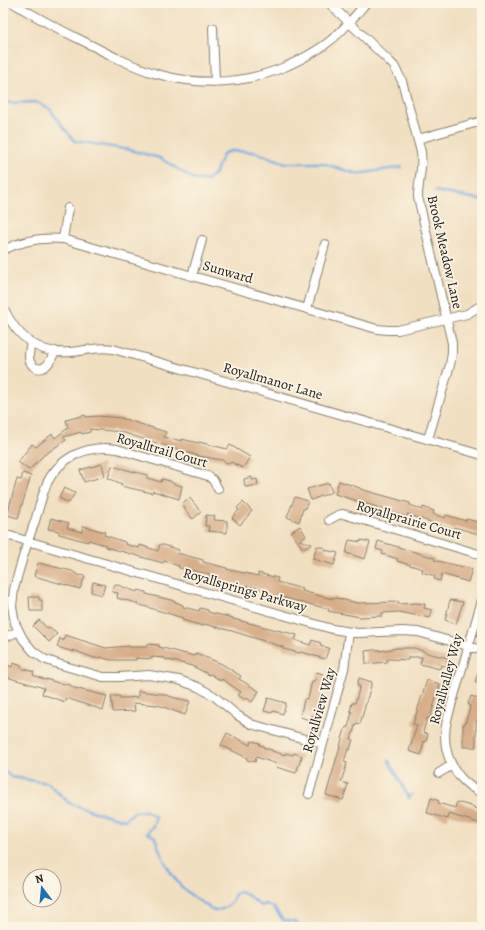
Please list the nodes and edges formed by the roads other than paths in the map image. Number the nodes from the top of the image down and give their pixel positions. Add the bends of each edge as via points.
1 (14, 3) edge
2 (329, 3) edge
3 (366, 3) edge
4 (349, 22) junction
5 (213, 28) dead end
6 (215, 82) junction
7 (482, 121) edge
8 (418, 139) junction
9 (68, 208) dead end
10 (63, 239) junction
11 (202, 240) dead end
12 (325, 244) dead end
13 (3, 250) edge
14 (192, 276) junction
15 (482, 304) edge
16 (3, 307) edge
17 (307, 309) junction
18 (447, 318) junction
19 (31, 343) junction
20 (55, 351) junction
21 (428, 439) junction
22 (482, 455) edge
23 (218, 489) dead end
24 (330, 520) dead end
25 (3, 534) edge
26 (28, 541) junction
27 (482, 555) edge
28 (482, 600) edge
29 (19, 631) junction
30 (349, 632) junction
31 (8, 636) dead end
32 (468, 646) junction
33 (482, 650) edge
34 (323, 744) junction
35 (452, 765) junction
36 (439, 773) dead end
37 (482, 793) edge
38 (309, 794) dead end

1 - 6 street via 64,32 118,59 156,74
2 - 4 street, Brook Meadow Lane
3 - 4 street
4 - 6 street via 332,39 301,60 250,78
4 - 8 street, Brook Meadow Lane via 398,73
5 - 6 street
7 - 8 street
8 - 18 street, Brook Meadow Lane via 422,164 418,197
9 - 10 street
10 - 13 street, Sunward via 32,240
10 - 14 street, Sunward
11 - 14 street
12 - 17 street
14 - 17 street, Sunward
15 - 18 street, Sunward via 467,314
16 - 19 street, Royallmanor Lane via 14,327
17 - 18 street, Sunward via 388,330
18 - 21 street, Brook Meadow Lane via 452,353
19 - 20 street, Royallmanor Lane
19 - 20 street via 30,362 38,369 48,365
20 - 21 street, Royallmanor Lane via 113,349
21 - 22 street, Royallmanor Lane
23 - 26 street, Royalltrail Court via 208,476 195,472 111,448 86,450 69,458 51,476
24 - 27 street, Royallprairie Court via 338,514 343,514
25 - 26 street, Royallsprings Parkway
26 - 29 street, Royalltrail Court via 12,601 13,617
26 - 30 street, Royallsprings Parkway
28 - 32 street, Royallvalley Way
29 - 31 street
29 - 34 street, Royalltrail Court via 34,651 51,662 103,677 149,675 179,680 214,696 251,724
30 - 32 street, Royallsprings Parkway via 425,633
30 - 34 street, Royallview Way via 344,669
32 - 33 street, Royallsprings Parkway
32 - 35 street, Royallvalley Way via 445,730 446,750
34 - 38 street, Royallview Way
35 - 36 street
35 - 37 street, Royallvalley Way via 466,784

